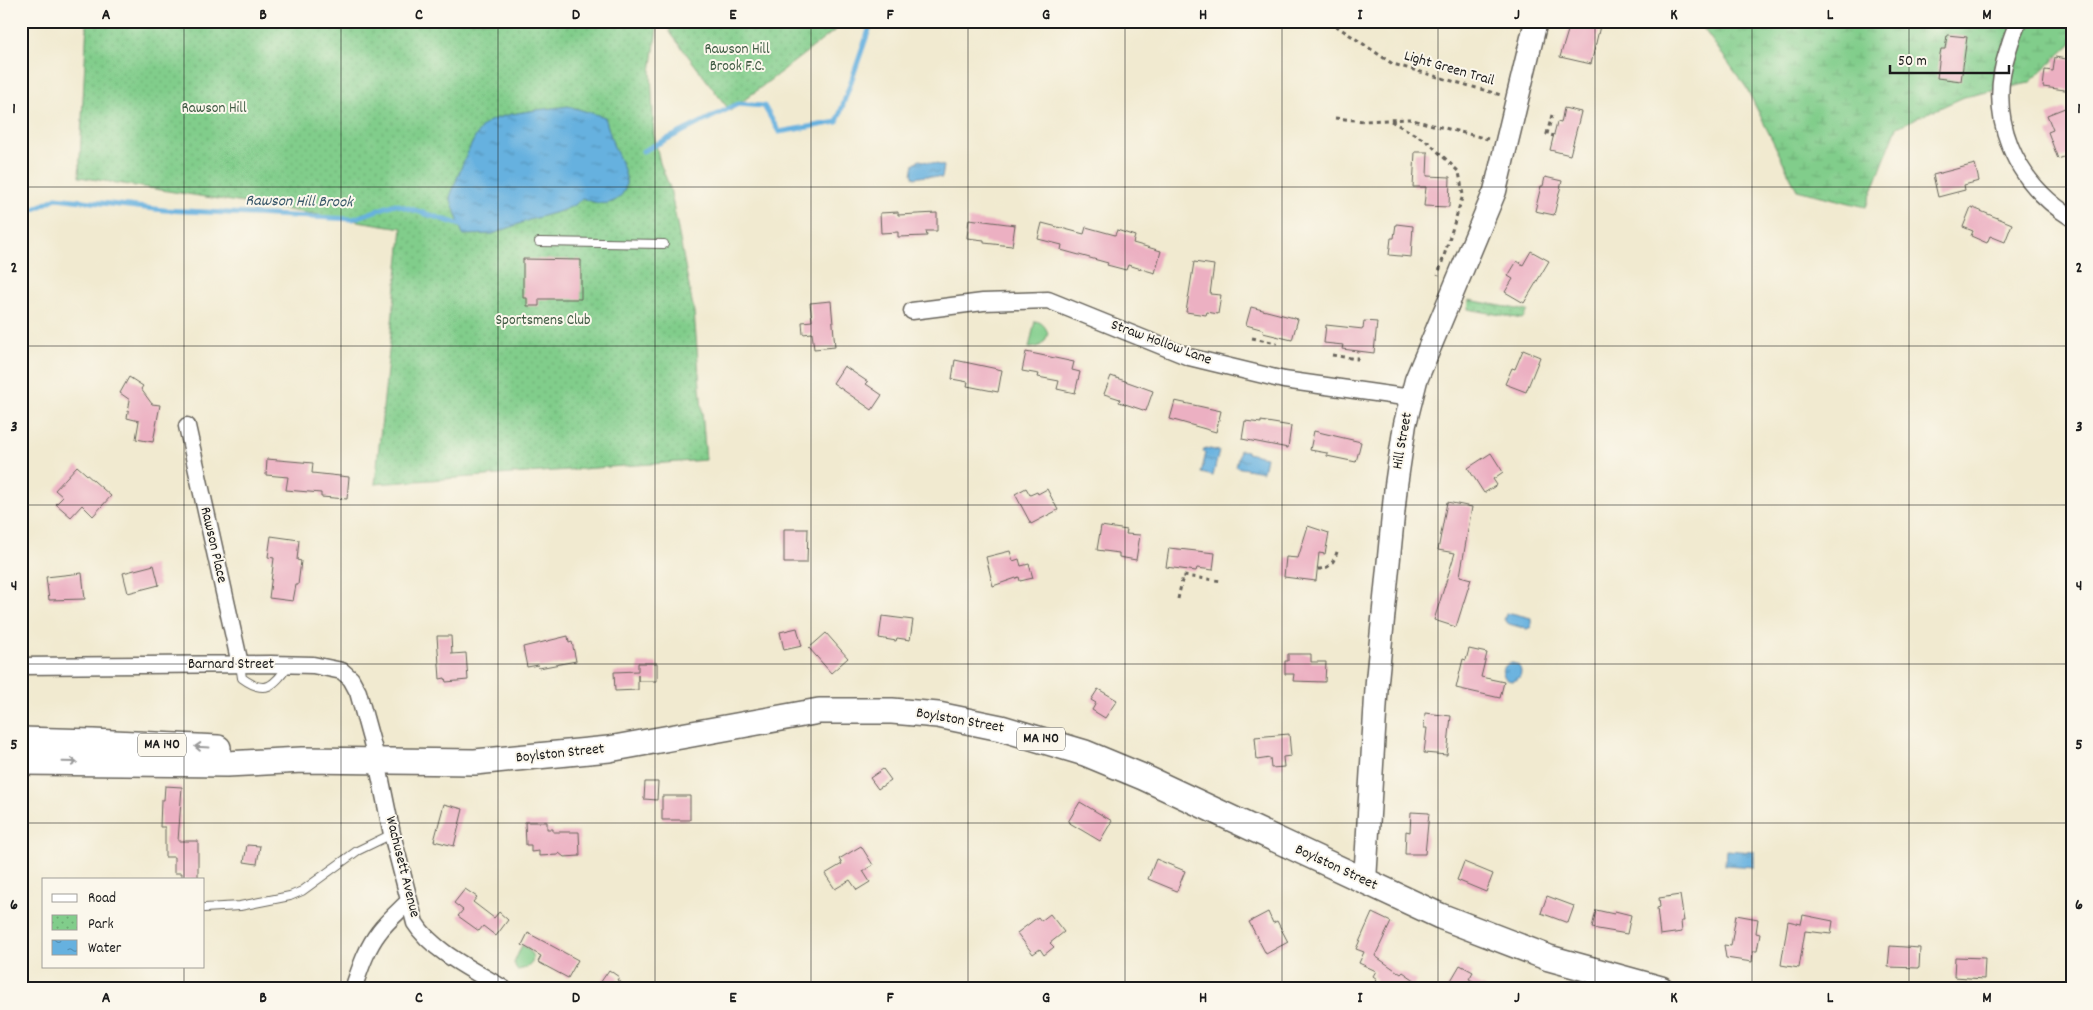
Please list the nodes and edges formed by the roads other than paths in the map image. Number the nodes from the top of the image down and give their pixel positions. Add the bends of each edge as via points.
1 (1536, 21) edge
2 (2019, 21) edge
3 (2072, 218) edge
4 (539, 242) dead end
5 (664, 244) dead end
6 (912, 311) dead end
7 (1411, 398) junction
8 (187, 426) dead end
9 (240, 664) junction
10 (289, 664) junction
11 (21, 666) edge
12 (21, 740) edge
13 (302, 760) junction
14 (377, 761) junction
15 (21, 762) edge
16 (392, 834) junction
17 (1364, 881) junction
18 (409, 901) junction
19 (205, 908) edge
20 (1646, 987) edge
21 (353, 989) edge
22 (504, 989) edge

1 - 7 street, Hill Street via 1492,199 1426,354
2 - 3 street via 2002,68 1999,98 2003,128 2029,180 2054,206
4 - 5 lane
6 - 7 street, Straw Hollow Lane via 983,302 1048,300 1189,357 1284,380
7 - 17 street, Hill Street via 1391,530
8 - 9 street, Rawson Place
9 - 10 street, Barnard Street
9 - 10 lane via 242,678 252,685 265,687 274,684
9 - 11 street, Barnard Street
10 - 14 street, Barnard Street via 342,670 351,679 358,692
13 -> 12 main road, Boylston Street / MA 140 via 221,748
13 - 14 main road, Boylston Street / MA 140
15 -> 13 main road, Boylston Street / MA 140 via 228,764
14 - 16 street, Wachusett Avenue
14 - 17 main road, Boylston Street / MA 140 via 464,763 532,758 609,749 819,712 892,711 938,715 1001,728 1096,757
16 - 18 street, Wachusett Avenue
16 - 19 lane via 357,851 290,896 240,906
17 - 20 main road, Boylston Street / MA 140 via 1531,952
18 - 21 street via 379,931
18 - 22 street, Wachusett Avenue via 415,924 427,940

